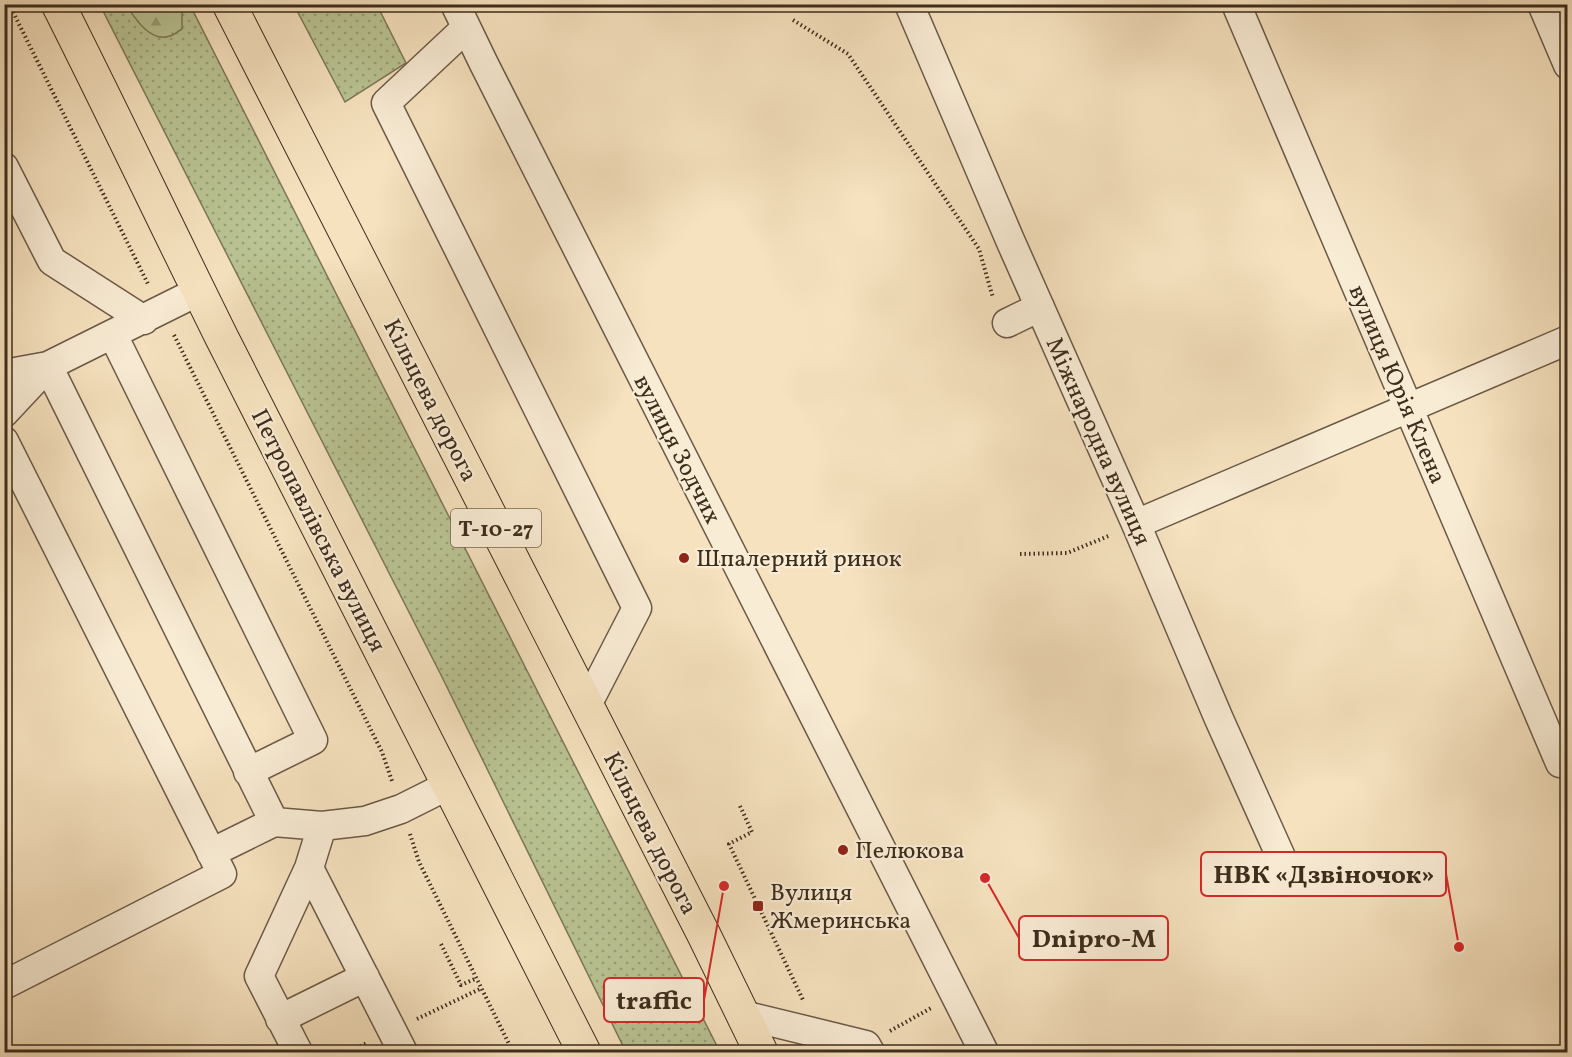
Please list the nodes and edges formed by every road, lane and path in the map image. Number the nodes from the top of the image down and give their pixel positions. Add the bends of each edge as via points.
1 (9, 4) edge
2 (58, 4) edge
3 (229, 4) edge
4 (909, 4) edge
5 (1236, 4) edge
6 (1542, 4) edge
7 (460, 16) edge
8 (793, 20) dead end
9 (1568, 65) edge
10 (4, 167) edge
11 (199, 291) junction
12 (1040, 307) junction
13 (1001, 313) joint
14 (153, 315) junction
15 (112, 335) junction
16 (1568, 340) edge
17 (48, 366) junction
18 (4, 374) edge
19 (1409, 408) junction
20 (4, 413) edge
21 (4, 441) edge
22 (1136, 524) junction
23 (1020, 554) dead end
24 (587, 705) junction
25 (1560, 763) dead end
26 (248, 772) junction
27 (450, 785) junction
28 (740, 806) dead end
29 (401, 809) junction
30 (274, 822) junction
31 (322, 826) junction
32 (211, 853) junction
33 (309, 868) junction
34 (1290, 877) dead end
35 (441, 944) dead end
36 (365, 977) junction
37 (477, 978) junction
38 (4, 985) edge
39 (954, 995) junction
40 (743, 1016) junction
41 (280, 1019) junction
42 (819, 1033) junction
43 (868, 1049) edge
44 (298, 1053) edge
45 (403, 1053) edge
46 (513, 1053) edge
47 (584, 1053) edge
48 (761, 1053) edge
49 (984, 1053) edge

1 - 14 path
2 - 11 highway, Петропавлівська вулиця
3 - 24 highway, Кільцева дорога / Т-10-27
4 - 12 street, Міжнародна вулиця
5 - 19 street, вулиця Юрія Клена
6 - 9 street
7 - 24 street via 386,104 637,608
7 - 39 street, вулиця Зодчих
8 - 13 path via 848,54 979,249
10 - 14 street via 52,261
11 - 14 street
11 - 27 highway, Петропавлівська вулиця
12 - 13 street
12 - 22 street, Міжнародна вулиця
14 - 15 street
14 - 29 path via 382,752
15 - 17 street
15 - 26 street via 314,740
16 - 19 street
17 - 18 street
17 - 20 street
17 - 26 street
19 - 22 street
19 - 25 street, вулиця Юрія Клена
21 - 32 street
22 - 23 path via 1066,553
22 - 34 street, Міжнародна вулиця
24 - 40 highway, Кільцева дорога / Т-10-27
26 - 30 street
27 - 29 street
27 - 47 highway, Петропавлівська вулиця
28 - 42 path via 752,832 729,844
29 - 31 street via 365,820
29 - 37 path via 419,862
30 - 31 street
30 - 32 street
31 - 33 street
32 - 38 street via 222,874
33 - 36 street
33 - 41 street via 259,976
35 - 37 path via 461,985
36 - 41 street
36 - 45 street
37 - 46 path
39 - 43 path
39 - 49 street, вулиця Зодчих
40 - 42 street
40 - 48 highway, Кільцева дорога / Т-10-27
41 - 44 street
42 - 43 street

